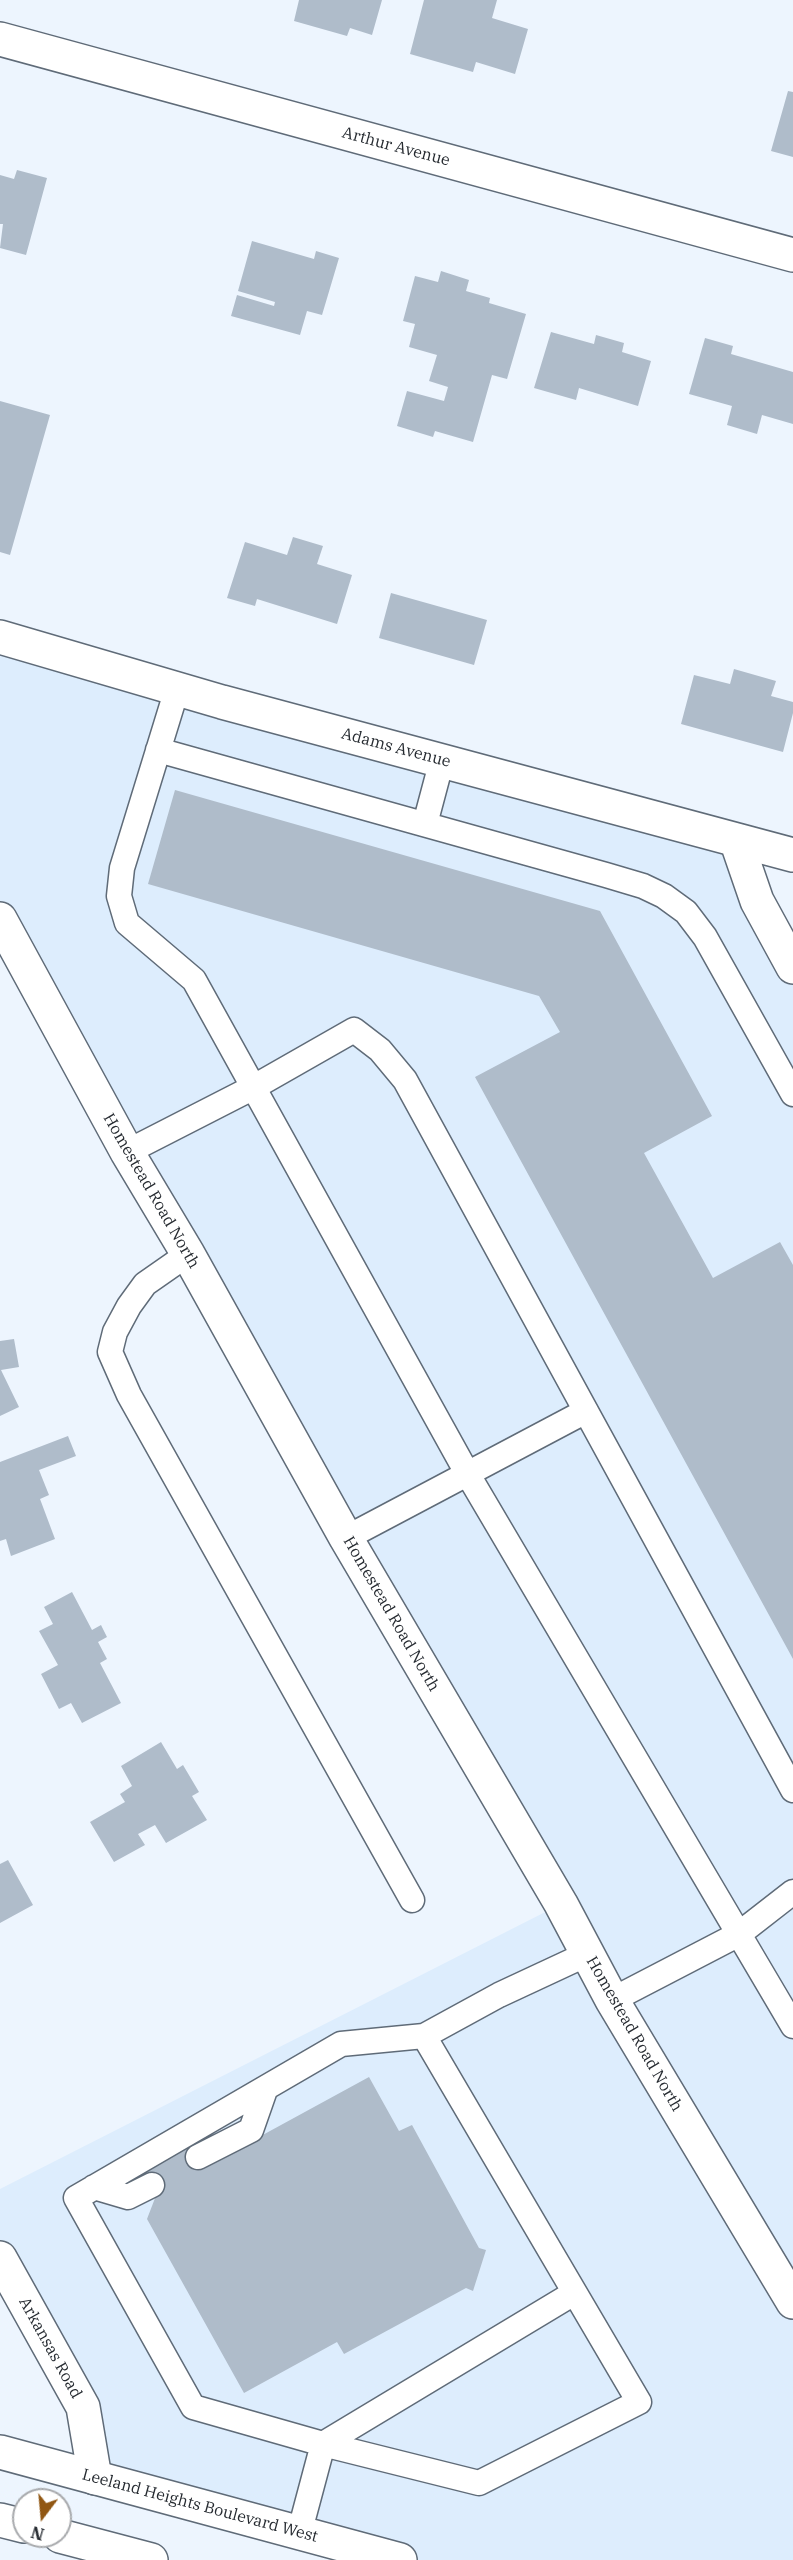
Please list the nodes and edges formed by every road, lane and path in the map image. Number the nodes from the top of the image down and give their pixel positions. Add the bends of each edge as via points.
1 (0, 39) edge
2 (793, 255) edge
3 (0, 637) edge
4 (177, 689) junction
5 (158, 750) junction
6 (442, 760) junction
7 (425, 824) junction
8 (736, 840) junction
9 (793, 855) edge
10 (0, 919) edge
11 (793, 967) edge
12 (254, 1087) junction
13 (793, 1094) edge
14 (127, 1152) junction
15 (188, 1254) junction
16 (586, 1411) junction
17 (467, 1473) junction
18 (346, 1538) junction
19 (793, 1790) edge
20 (793, 1892) edge
21 (412, 1900) dead end
22 (739, 1934) junction
23 (587, 1954) junction
24 (612, 2000) junction
25 (793, 2026) edge
26 (424, 2036) junction
27 (265, 2090) junction
28 (198, 2157) dead end
29 (152, 2185) dead end
30 (94, 2187) junction
31 (0, 2258) edge
32 (574, 2293) junction
33 (793, 2302) edge
34 (323, 2444) junction
35 (0, 2452) edge
36 (95, 2478) junction
37 (299, 2534) junction
38 (72, 2539) edge
39 (151, 2560) edge
40 (400, 2560) edge

1 - 2 main road, Arthur Avenue
3 - 4 main road, Adams Avenue
4 - 5 lane
4 - 6 main road, Adams Avenue
5 - 7 lane
5 - 12 lane via 122,868 119,896 128,923 194,980
6 - 7 lane
6 - 8 main road, Adams Avenue
7 - 13 lane via 643,886 677,903 705,937
8 - 9 main road, Adams Avenue
8 - 11 main road via 757,901
10 - 14 main road, Homestead Road North
12 - 14 lane
12 - 16 lane via 354,1030 380,1050 405,1080
12 - 17 lane
14 - 15 main road, Homestead Road North
15 - 18 main road, Homestead Road North
15 - 21 lane via 145,1284 115,1332 110,1352 129,1395
16 - 17 lane
16 - 19 lane
17 - 18 lane
17 - 22 lane
18 - 23 main road, Homestead Road North
20 - 22 lane
22 - 24 lane
22 - 25 lane
23 - 24 main road, Homestead Road North
23 - 26 lane
24 - 33 main road, Homestead Road North
26 - 27 lane via 340,2044
26 - 32 lane
27 - 28 lane via 250,2130
27 - 30 lane
29 - 30 lane via 128,2197
30 - 34 lane via 76,2198 193,2407
31 - 36 main road, Arkansas Road via 83,2407
32 - 34 lane
32 - 34 lane via 639,2402 479,2483
34 - 37 lane
35 - 36 main road, Leeland Heights Boulevard West
36 - 37 main road, Leeland Heights Boulevard West
37 - 40 main road, Leeland Heights Boulevard West
38 - 39 main road

